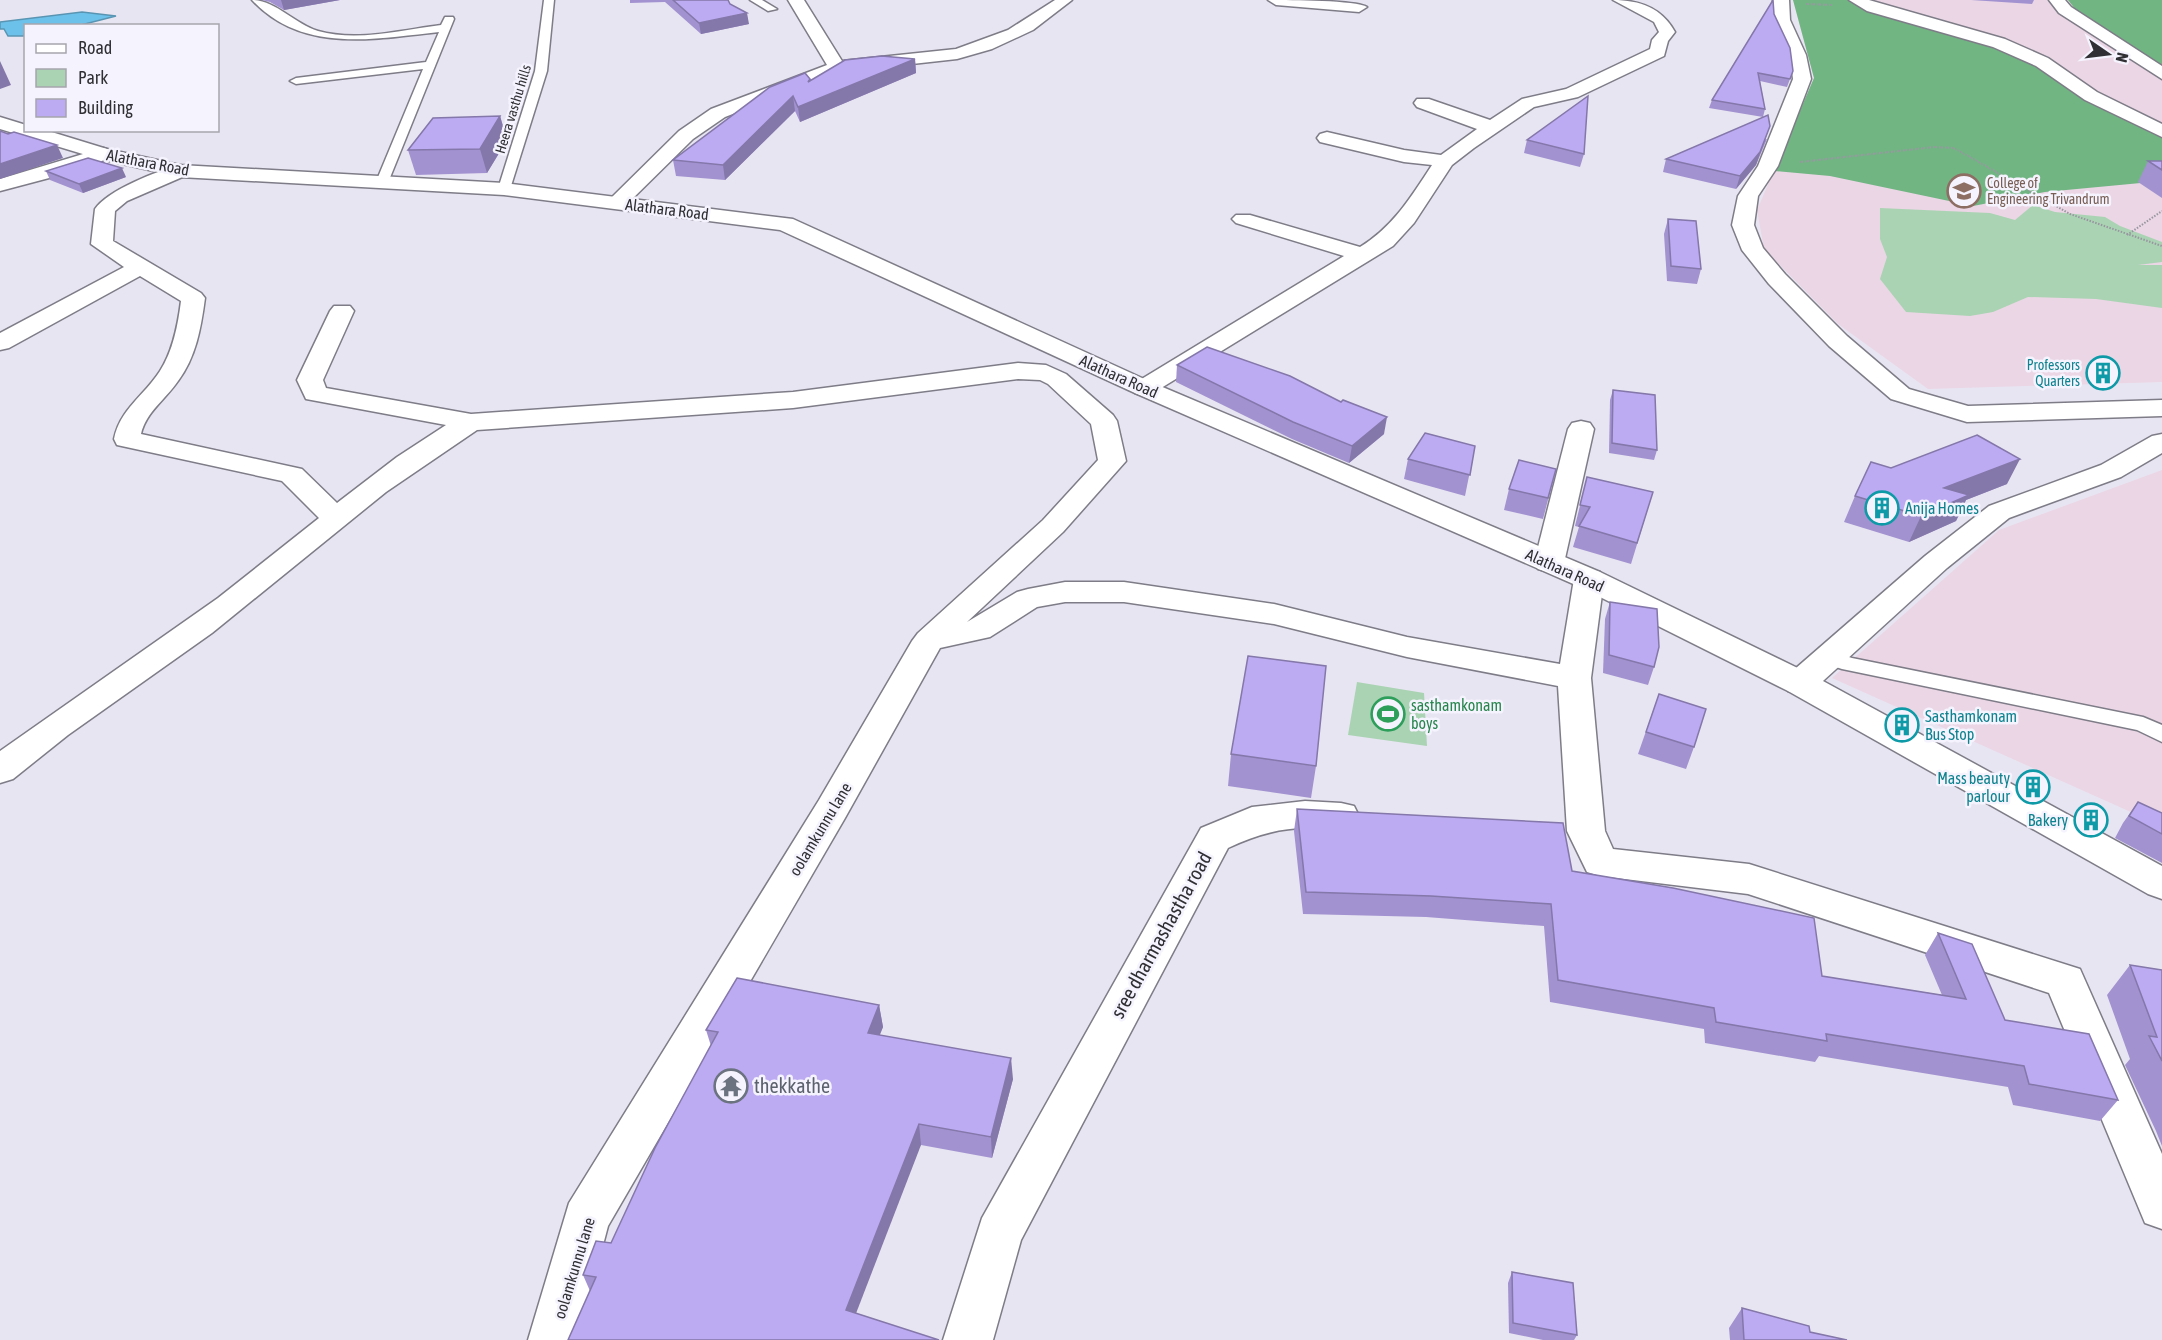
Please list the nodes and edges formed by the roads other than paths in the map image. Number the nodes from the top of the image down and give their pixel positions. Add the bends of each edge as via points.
1 (257, 0) edge
2 (549, 0) edge
3 (755, 0) edge
4 (796, 0) edge
5 (1064, 0) edge
6 (1276, 0) edge
7 (1621, 0) edge
8 (2057, 0) edge
9 (1860, 1) edge
10 (1781, 2) edge
11 (1359, 7) dead end
12 (772, 9) dead end
13 (450, 15) dead end
14 (444, 28) junction
15 (428, 65) junction
16 (837, 66) junction
17 (2162, 74) edge
18 (296, 81) dead end
19 (1423, 103) dead end
20 (0, 123) edge
21 (1493, 128) junction
22 (24, 130) edge
23 (2162, 130) edge
24 (30, 132) edge
25 (1327, 138) dead end
26 (103, 154) junction
27 (1445, 161) junction
28 (180, 171) junction
29 (382, 182) junction
30 (0, 184) edge
31 (504, 189) junction
32 (617, 203) junction
33 (1243, 219) dead end
34 (1363, 255) junction
35 (139, 268) junction
36 (342, 311) dead end
37 (0, 343) edge
38 (1144, 388) junction
39 (2162, 408) edge
40 (471, 422) junction
41 (1581, 429) dead end
42 (2162, 442) edge
43 (335, 518) junction
44 (1549, 562) junction
45 (1589, 579) junction
46 (928, 641) junction
47 (1827, 657) junction
48 (1574, 678) junction
49 (1800, 683) junction
50 (2156, 724) edge
51 (0, 770) edge
52 (1375, 818) edge
53 (2162, 884) edge
54 (2162, 1208) edge
55 (553, 1340) edge
56 (968, 1340) edge

1 - 14 lane via 272,12 321,35 342,37
2 - 31 lane, Heera vasthu hills via 541,71
3 - 12 lane
4 - 16 street
5 - 16 street via 1028,26 972,50
6 - 11 street
7 - 21 street via 1660,19 1667,32 1660,40 1658,52 1572,93 1528,103
8 - 17 street via 2065,10
9 - 23 street via 1999,43 2042,62 2091,96
10 - 39 street via 1782,20 1798,55 1802,79 1768,166 1748,196 1743,225 1753,250 1777,279 1838,341 1900,394 1967,414
13 - 14 lane
14 - 15 lane
15 - 18 lane
15 - 29 lane
16 - 32 street via 718,113 686,135
19 - 21 street
20 - 22 street, Alathara Road
21 - 27 street
24 - 26 street, Alathara Road
25 - 27 street
26 - 28 street, Alathara Road
26 - 30 street
27 - 34 street via 1407,219 1385,241
28 - 29 street, Alathara Road
28 - 35 street via 120,197 105,209 102,244
29 - 31 street, Alathara Road
31 - 32 street, Alathara Road
32 - 38 street, Alathara Road via 785,224
33 - 34 street
34 - 38 street
35 - 37 street
35 - 43 street via 193,298 189,330 169,377 129,422 127,439 292,476
36 - 40 street via 310,380 315,394
38 - 44 street, Alathara Road
40 - 43 street via 434,443
40 - 46 street, oolamkunnu lane via 793,400 1009,372 1046,373 1104,421 1112,462 1053,526
41 - 44 street
42 - 47 street via 2111,471 1999,512
43 - 51 street via 229,605 46,732
44 - 45 street, Alathara Road
45 - 48 street
45 - 49 street, Alathara Road
46 - 48 street via 979,630 1028,599 1065,592 1124,592 1274,614 1407,647
46 - 55 street, oolamkunnu lane via 586,1220
47 - 49 street
47 - 50 lane
48 - 54 street via 1568,830 1600,861 1749,879 2065,981
49 - 53 street, Alathara Road
52 - 56 street, sree dharmashastha road via 1305,814 1252,820 1214,838 999,1234

